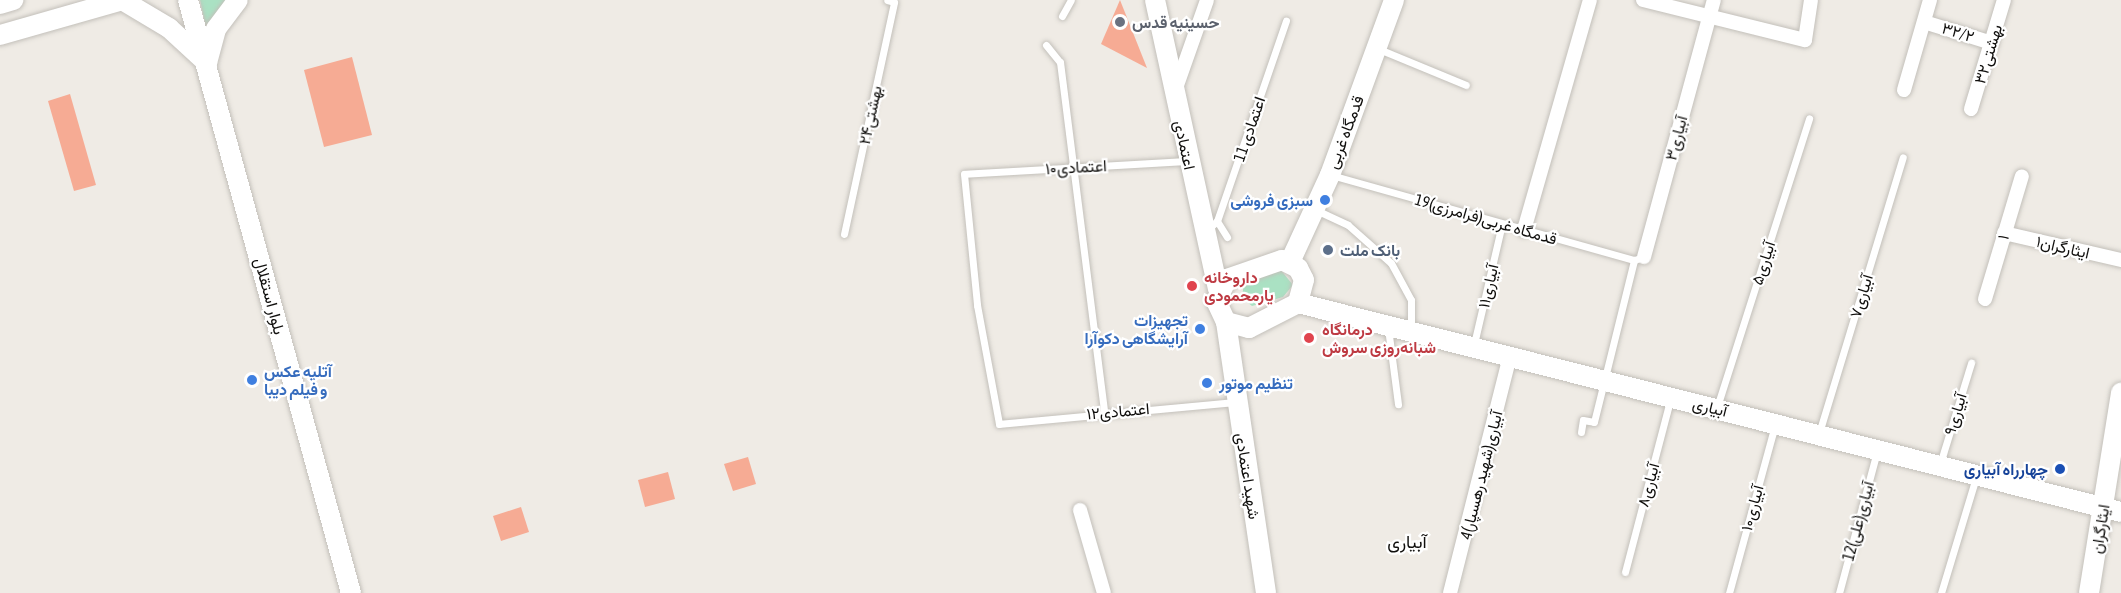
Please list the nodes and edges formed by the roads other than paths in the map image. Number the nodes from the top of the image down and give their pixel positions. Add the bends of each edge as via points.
1 (13, 0) edge
2 (123, 0) edge
3 (188, 0) edge
4 (238, 0) edge
5 (887, 0) edge
6 (1071, 0) edge
7 (1155, 0) edge
8 (1207, 0) edge
9 (1394, 0) edge
10 (1590, 0) edge
11 (1643, 0) edge
12 (1714, 0) edge
13 (1811, 0) edge
14 (1930, 0) edge
15 (2004, 0) edge
16 (0, 4) edge
17 (1062, 16) dead end
18 (1709, 18) junction
19 (1286, 21) dead end
20 (1924, 22) junction
21 (0, 35) edge
22 (1992, 43) junction
23 (1046, 45) dead end
24 (1377, 48) junction
25 (207, 63) junction
26 (1466, 85) dead end
27 (1904, 90) dead end
28 (1175, 93) junction
29 (1971, 109) dead end
30 (1809, 118) dead end
31 (1903, 157) dead end
32 (1188, 160) junction
33 (1070, 167) junction
34 (1329, 175) junction
35 (2022, 176) dead end
36 (1314, 209) junction
37 (1502, 224) junction
38 (1211, 227) junction
39 (1524, 230) junction
40 (2004, 233) junction
41 (844, 234) dead end
42 (1227, 237) dead end
43 (1639, 259) junction
44 (2121, 260) edge
45 (1290, 262) junction
46 (1218, 289) junction
47 (1985, 299) dead end
48 (1299, 303) junction
49 (1226, 322) junction
50 (1388, 326) junction
51 (1249, 328) junction
52 (1411, 332) junction
53 (1473, 347) junction
54 (1510, 357) junction
55 (1230, 360) junction
56 (1971, 363) dead end
57 (1604, 380) junction
58 (2121, 393) edge
59 (1671, 397) junction
60 (1237, 402) junction
61 (1398, 404) dead end
62 (1717, 409) junction
63 (1104, 411) junction
64 (999, 424) joint
65 (1775, 424) junction
66 (1581, 432) dead end
67 (1819, 435) junction
68 (1877, 450) junction
69 (1940, 465) junction
70 (1976, 475) junction
71 (2112, 509) edge
72 (1080, 510) dead end
73 (1625, 572) dead end
74 (351, 593) edge
75 (1104, 593) edge
76 (1266, 593) edge
77 (1450, 593) edge
78 (1729, 593) edge
79 (1839, 593) edge
80 (1941, 593) edge
81 (2089, 593) edge

1 - 16 street
2 - 21 street
2 - 25 street via 169,28
3 - 25 street, بلوار استقلال
4 - 25 street via 216,29
5 - 41 lane, ۲۴بهشتی via 894,2
6 - 17 lane
7 - 28 street, اعتمادی
8 - 28 street
9 - 24 street, قدمگاه غربی
10 - 39 street
11 - 18 street
12 - 18 street, آبیاری۳
13 - 18 street via 1805,40
14 - 20 street
15 - 22 street, بهشتی۳۲
18 - 43 street, آبیاری۳
19 - 38 lane, 11 اعتمادی
20 - 22 street, ۳۲/۲
20 - 27 street
22 - 29 street, بهشتی۳۲
23 - 33 lane via 1060,62
24 - 26 lane
24 - 34 street, قدمگاه غربی
25 - 74 street, بلوار استقلال
28 - 32 street, اعتمادی
30 - 62 lane, آبیاری۵
31 - 67 lane, آبیاری۷
32 - 33 lane, اعتمادی۱۰
32 - 38 street, اعتمادی
33 - 63 lane
33 - 64 lane, اعتمادی۱۰ via 964,174 977,305
34 - 36 street, قدمگاه غربی
34 - 37 lane, 19قدمگاه غربی(فرامرزی)
35 - 40 street, ۱
36 - 45 street, قدمگاه غربی
36 - 52 lane via 1341,220 1391,263 1412,300
37 - 39 lane, 19قدمگاه غربی(فرامرزی)
37 - 53 lane, آبیاری۱۱
38 - 42 lane
38 - 46 street, اعتمادی
39 - 43 lane, 19قدمگاه غربی(فرامرزی)
40 - 44 street, ایثارگران۱
40 - 47 street, ۱
43 - 57 lane, آبیاری۳
45 - 46 street via 1253,266
45 - 48 street via 1304,280
46 - 49 street, اعتمادی via 1218,311
48 - 50 street, آبیاری
48 - 51 street
49 - 51 street
49 - 55 street, شهید اعتمادی
50 - 52 street, آبیاری
50 - 61 lane
51 - 55 street
52 - 53 street, آبیاری
53 - 54 street, آبیاری
54 - 57 street, آبیاری
54 - 77 street, 4آبیاری(شهید رهسپار)
55 - 60 street, شهید اعتمادی
56 - 69 lane, آبیاری۹
57 - 59 street, آبیاری
57 - 66 lane, آبیاری۳ via 1593,422 1583,420
58 - 71 street, ایثارگران
59 - 62 street, آبیاری
59 - 73 lane, آبیاری۸
60 - 63 lane, اعتمادی۱۲
60 - 76 street, شهید اعتمادی
62 - 65 street, آبیاری
63 - 64 lane, اعتمادی۱۲
65 - 67 street, آبیاری
65 - 78 lane, آبیاری۱۰
67 - 68 street, آبیاری
68 - 69 street, آبیاری
68 - 79 lane, 12آبیاری(علی)
69 - 70 street, آبیاری
70 - 71 street, آبیاری
70 - 80 lane
71 - 81 street, ایثارگران
72 - 75 street

